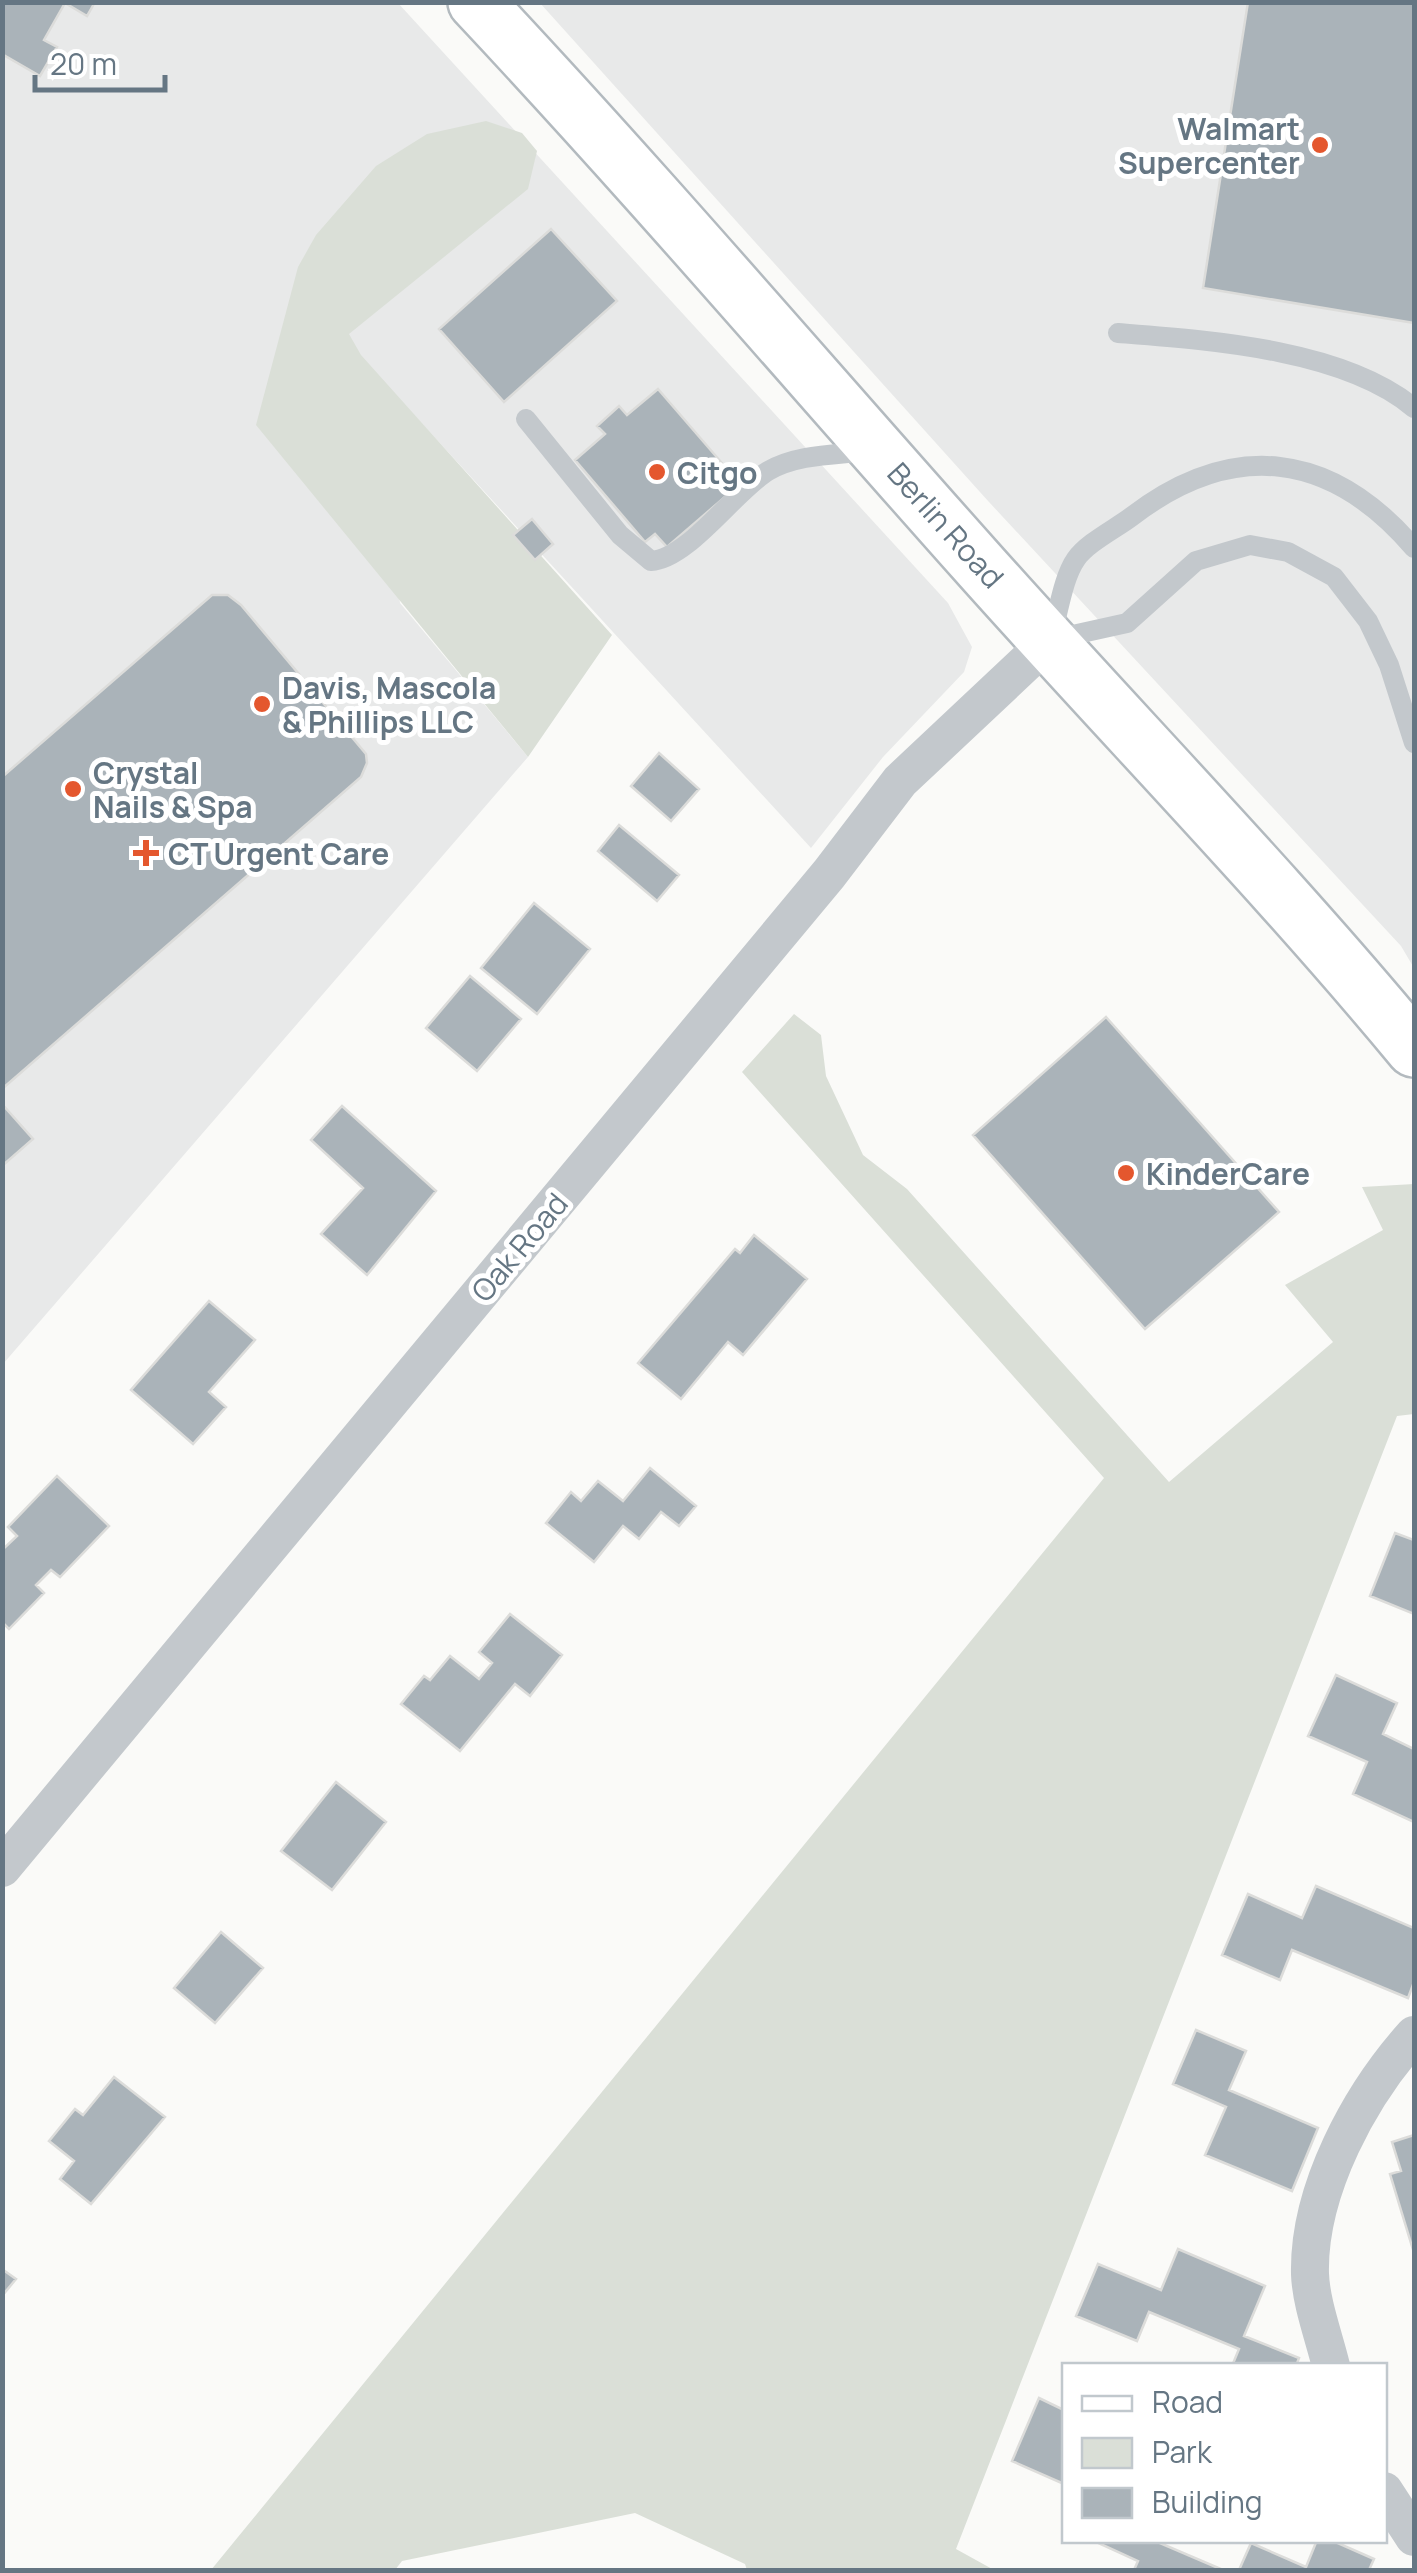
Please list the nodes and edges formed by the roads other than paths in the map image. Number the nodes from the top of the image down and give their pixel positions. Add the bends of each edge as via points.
1 (476, 2) edge
2 (1118, 334) dead end
3 (1414, 408) edge
4 (526, 418) dead end
5 (879, 450) junction
6 (1414, 548) edge
7 (1050, 640) junction
8 (1414, 743) edge
9 (1414, 1049) edge
10 (2, 1868) edge
11 (1414, 2035) edge
12 (1329, 2363) edge
13 (1387, 2495) edge
14 (1414, 2537) edge

1 - 5 main road, Berlin Road
2 - 3 lane via 1322,363 1389,386
4 - 5 lane via 620,535 651,560 671,555 784,463
5 - 7 main road, Berlin Road
6 - 7 lane via 1382,510 1294,468 1253,463 1202,474 1152,500 1076,558
7 - 8 lane via 1127,623 1196,561 1250,545 1288,552 1334,577 1368,620
7 - 9 main road, Berlin Road
7 - 10 street, Oak Road via 900,781
11 - 12 street via 1392,2060 1339,2152 1318,2212 1310,2275
13 - 14 street

